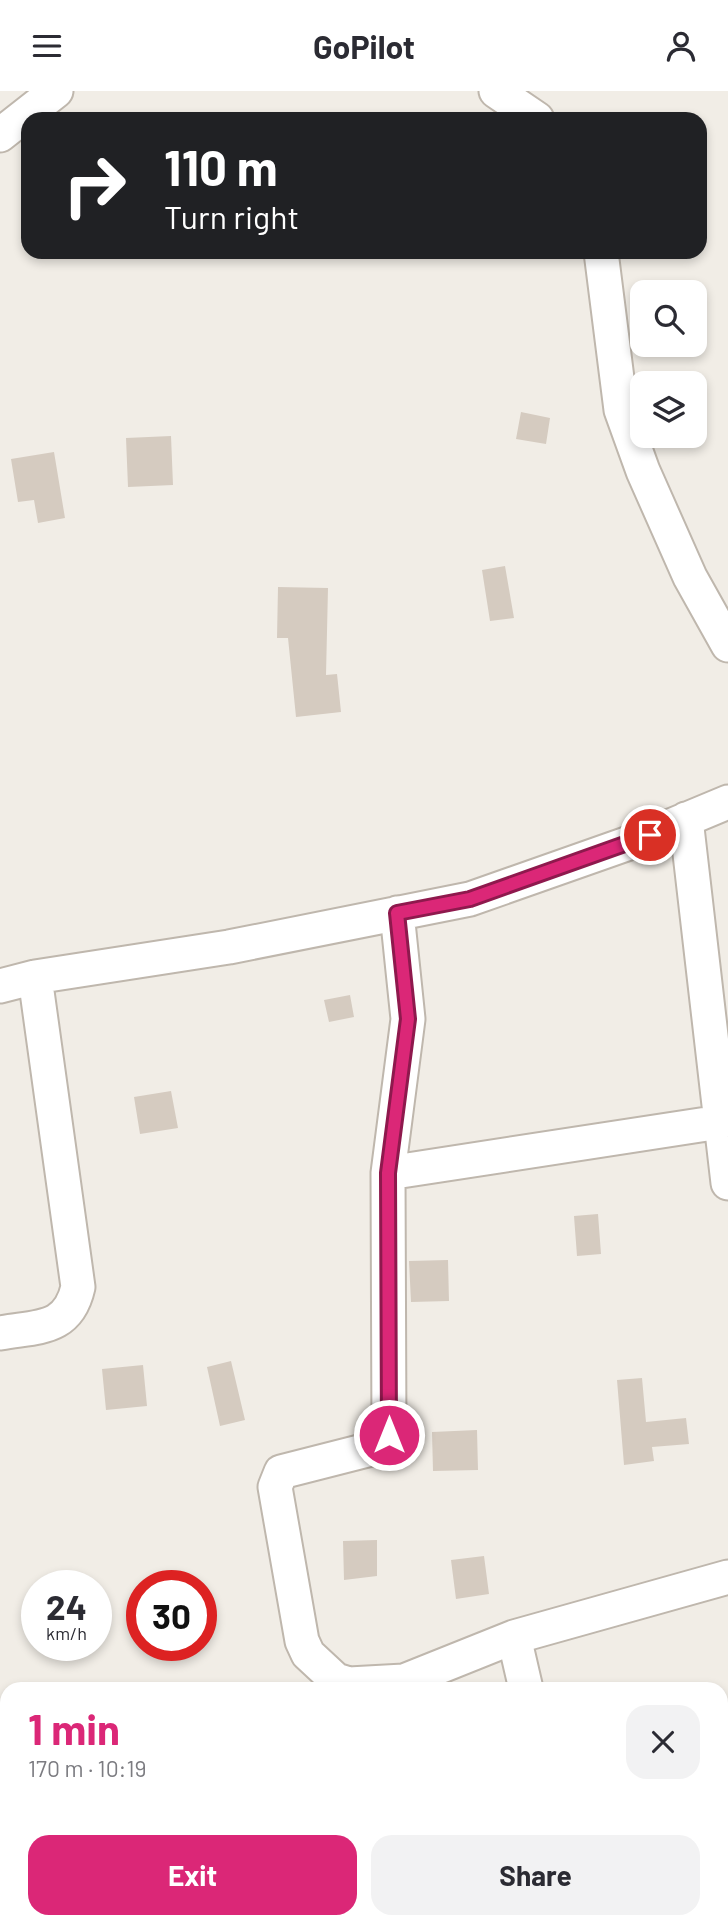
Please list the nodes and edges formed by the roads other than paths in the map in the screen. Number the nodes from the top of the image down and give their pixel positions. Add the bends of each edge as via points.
1 (56, 91) edge
2 (496, 91) edge
3 (29, 112) edge
4 (527, 112) edge
5 (21, 118) edge
6 (0, 135) edge
7 (602, 259) edge
8 (728, 645) edge
9 (728, 802) edge
10 (686, 819) junction
11 (397, 913) junction
12 (35, 977) junction
13 (0, 986) edge
14 (720, 1122) junction
15 (388, 1173) junction
16 (728, 1183) edge
17 (0, 1333) edge
18 (728, 1577) edge
19 (514, 1637) junction
20 (343, 1682) edge
21 (412, 1682) edge
22 (524, 1682) edge

1 - 3 street
2 - 4 street
5 - 6 street
7 - 8 street via 621,410 690,577
9 - 10 street
10 - 11 street via 470,899
10 - 14 street
11 - 12 street via 164,958
11 - 15 street via 408,1019
12 - 13 street
12 - 17 street via 78,1287 74,1307 59,1321
14 - 15 street
14 - 16 street
15 - 20 street via 389,1435 379,1447 281,1472 275,1487 302,1641 308,1654
18 - 19 street
19 - 21 street
19 - 22 street

